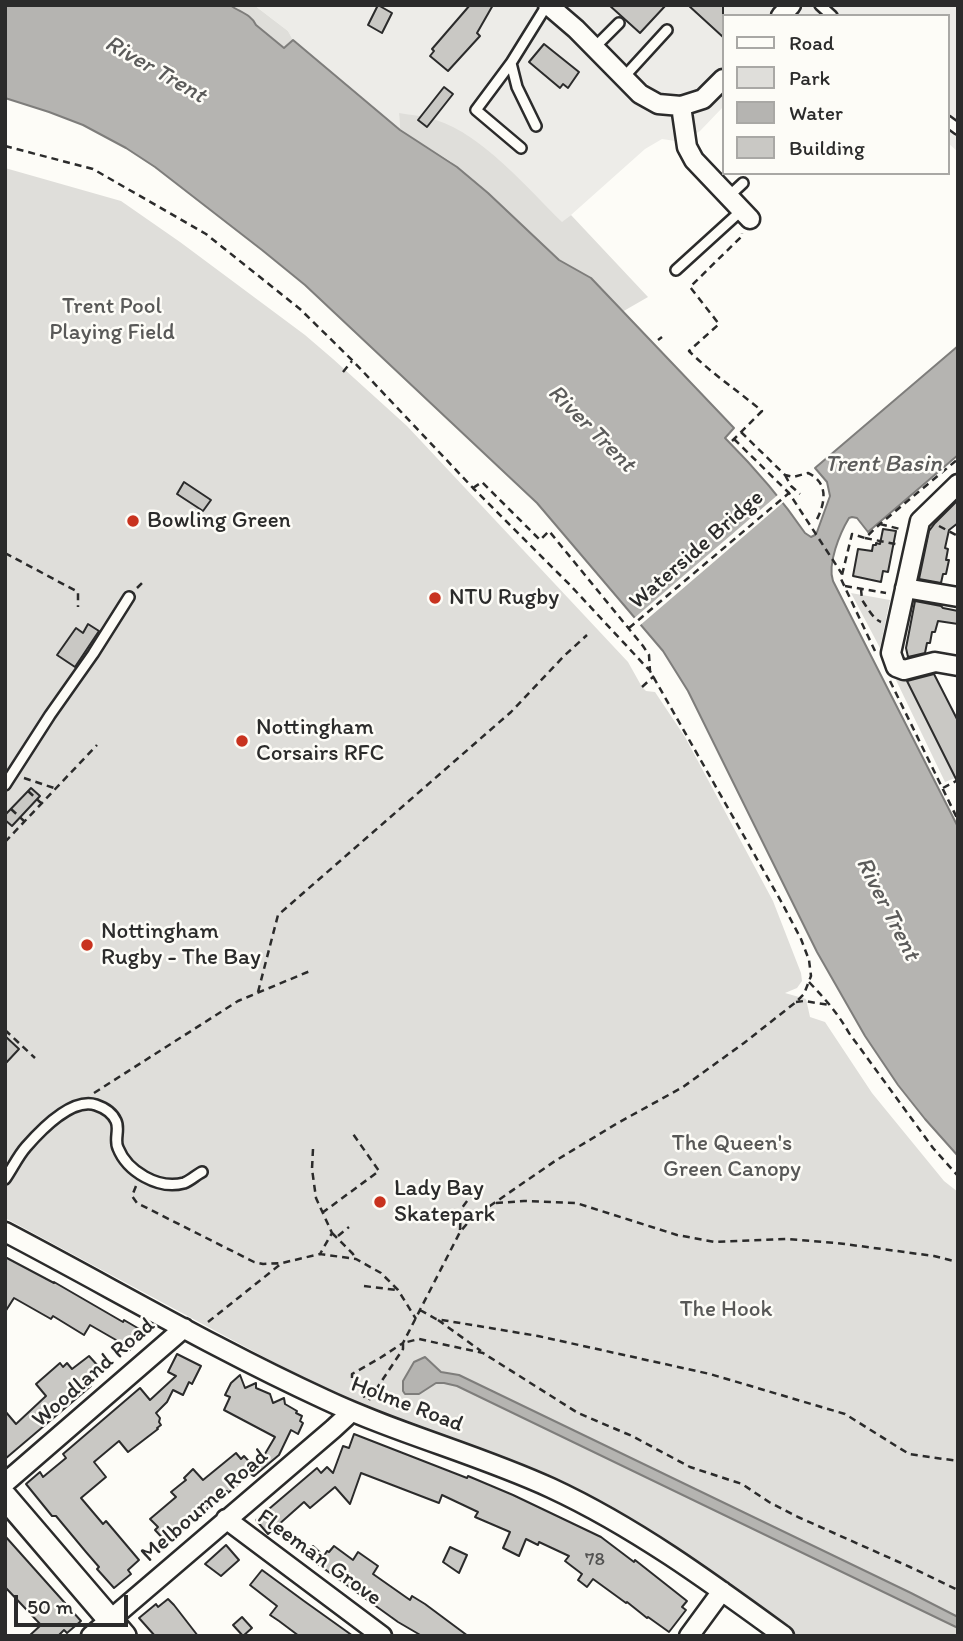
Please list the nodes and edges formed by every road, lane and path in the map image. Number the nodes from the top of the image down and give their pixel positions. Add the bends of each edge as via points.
1 (547, 5) edge
2 (619, 23) dead end
3 (667, 30) dead end
4 (595, 47) junction
5 (511, 63) junction
6 (624, 77) junction
7 (722, 80) edge
8 (681, 106) junction
9 (536, 126) dead end
10 (5, 146) edge
11 (521, 148) dead end
12 (743, 183) dead end
13 (729, 196) junction
14 (748, 217) junction
15 (676, 270) dead end
16 (353, 361) junction
17 (343, 372) dead end
18 (741, 432) junction
19 (958, 459) edge
20 (785, 475) junction
21 (958, 484) edge
22 (474, 488) junction
23 (787, 494) junction
24 (800, 494) dead end
25 (923, 516) junction
26 (815, 523) dead end
27 (958, 536) edge
28 (865, 538) junction
29 (914, 548) junction
30 (5, 553) edge
31 (842, 574) junction
32 (844, 586) junction
33 (861, 589) junction
34 (904, 592) junction
35 (129, 597) dead end
36 (958, 597) edge
37 (78, 607) dead end
38 (885, 623) dead end
39 (629, 628) junction
40 (587, 635) dead end
41 (876, 652) dead end
42 (957, 667) edge
43 (650, 671) junction
44 (654, 676) junction
45 (890, 680) dead end
46 (642, 687) dead end
47 (97, 745) dead end
48 (13, 773) junction
49 (958, 780) edge
50 (5, 785) edge
51 (943, 788) junction
52 (57, 789) junction
53 (28, 791) dead end
54 (41, 804) junction
55 (11, 809) dead end
56 (958, 820) edge
57 (25, 821) junction
58 (5, 842) edge
59 (310, 971) dead end
60 (809, 982) junction
61 (258, 992) junction
62 (796, 1002) junction
63 (830, 1004) junction
64 (5, 1030) edge
65 (35, 1058) dead end
66 (90, 1103) junction
67 (353, 1134) dead end
68 (313, 1149) dead end
69 (202, 1172) dead end
70 (142, 1175) junction
71 (958, 1175) edge
72 (5, 1179) edge
73 (474, 1192) dead end
74 (494, 1203) junction
75 (323, 1213) junction
76 (349, 1227) dead end
77 (5, 1232) edge
78 (460, 1232) junction
79 (332, 1233) junction
80 (337, 1237) junction
81 (320, 1254) junction
82 (356, 1259) junction
83 (958, 1262) edge
84 (282, 1264) junction
85 (365, 1286) dead end
86 (397, 1290) junction
87 (420, 1310) junction
88 (436, 1318) junction
89 (416, 1319) junction
90 (188, 1331) junction
91 (402, 1343) junction
92 (483, 1353) junction
93 (360, 1409) junction
94 (958, 1461) edge
95 (5, 1483) edge
96 (5, 1497) edge
97 (226, 1520) junction
98 (958, 1590) edge
99 (722, 1591) junction
100 (117, 1628) edge
101 (91, 1636) edge
102 (382, 1636) edge
103 (689, 1636) edge
104 (784, 1636) edge

1 - 4 street
1 - 5 lane
2 - 4 lane
3 - 6 lane
4 - 6 street
5 - 9 lane
5 - 11 lane via 476,110
6 - 8 street via 658,104
7 - 8 street via 703,100
8 - 13 street via 687,147
10 - 16 path via 93,169 206,234 300,309
12 - 13 lane
13 - 14 street
14 - 15 lane
14 - 18 path via 740,224 742,236 690,286 719,324 690,351 762,411
16 - 17 path
16 - 22 path
18 - 20 path
18 - 23 path via 733,440
19 - 28 path
20 - 24 path
20 - 26 path via 808,473 822,484 822,504
21 - 25 street
22 - 39 path via 482,482 540,540 550,531
22 - 43 path
23 - 31 path
23 - 39 path, Waterside Bridge
25 - 27 path
25 - 29 street
28 - 29 path
28 - 31 path via 852,534
29 - 34 street
30 - 37 path via 78,592
31 - 32 path
32 - 33 path
32 - 41 path
33 - 34 path
33 - 38 path via 872,617
34 - 36 street
34 - 42 street via 891,649 896,667 904,670 935,662
35 - 48 lane
39 - 43 path via 649,655
40 - 61 path via 511,712 278,915
43 - 44 path
44 - 46 path
44 - 60 path via 801,939 809,960
45 - 51 path
47 - 52 path
48 - 50 lane
48 - 52 path
49 - 51 path
51 - 56 path
52 - 54 path
53 - 54 path
54 - 57 path
55 - 57 path
57 - 58 path
59 - 61 path
60 - 62 path
60 - 63 path
61 - 66 path via 104,1086
62 - 63 path
62 - 74 path via 682,1087
63 - 71 path via 933,1148
64 - 65 path
66 - 70 lane via 107,1109 117,1123 116,1145
66 - 72 lane via 55,1118 25,1148
67 - 75 path via 379,1171
68 - 75 path via 313,1184
69 - 70 lane via 185,1182 168,1184
70 - 84 path via 132,1196 137,1203 254,1262
73 - 78 path via 461,1209
74 - 78 path
74 - 83 path via 576,1203 677,1236 715,1242 825,1242
75 - 79 path
76 - 80 path
77 - 90 street, Holme Road
78 - 87 path
79 - 80 path
79 - 81 path
80 - 82 path
81 - 82 path
81 - 84 path
82 - 86 path via 381,1273
84 - 90 path
85 - 86 path
86 - 89 path
87 - 88 path
87 - 89 path
88 - 92 path
88 - 94 path via 710,1374 845,1414 909,1454
89 - 91 path
90 - 93 street, Holme Road via 282,1379
90 - 95 street, Woodland Road
91 - 92 path via 419,1339
91 - 93 path via 403,1349
91 - 93 path via 352,1374
92 - 98 path via 578,1413 690,1467 742,1484 798,1517
93 - 97 street, Melbourne Road
93 - 99 street, Holme Road via 552,1489 662,1550
96 - 100 street
97 - 100 street, Melbourne Road
97 - 102 street, Fleeman Grove
99 - 103 street
99 - 104 street, Holme Road
100 - 101 street, Melbourne Road

